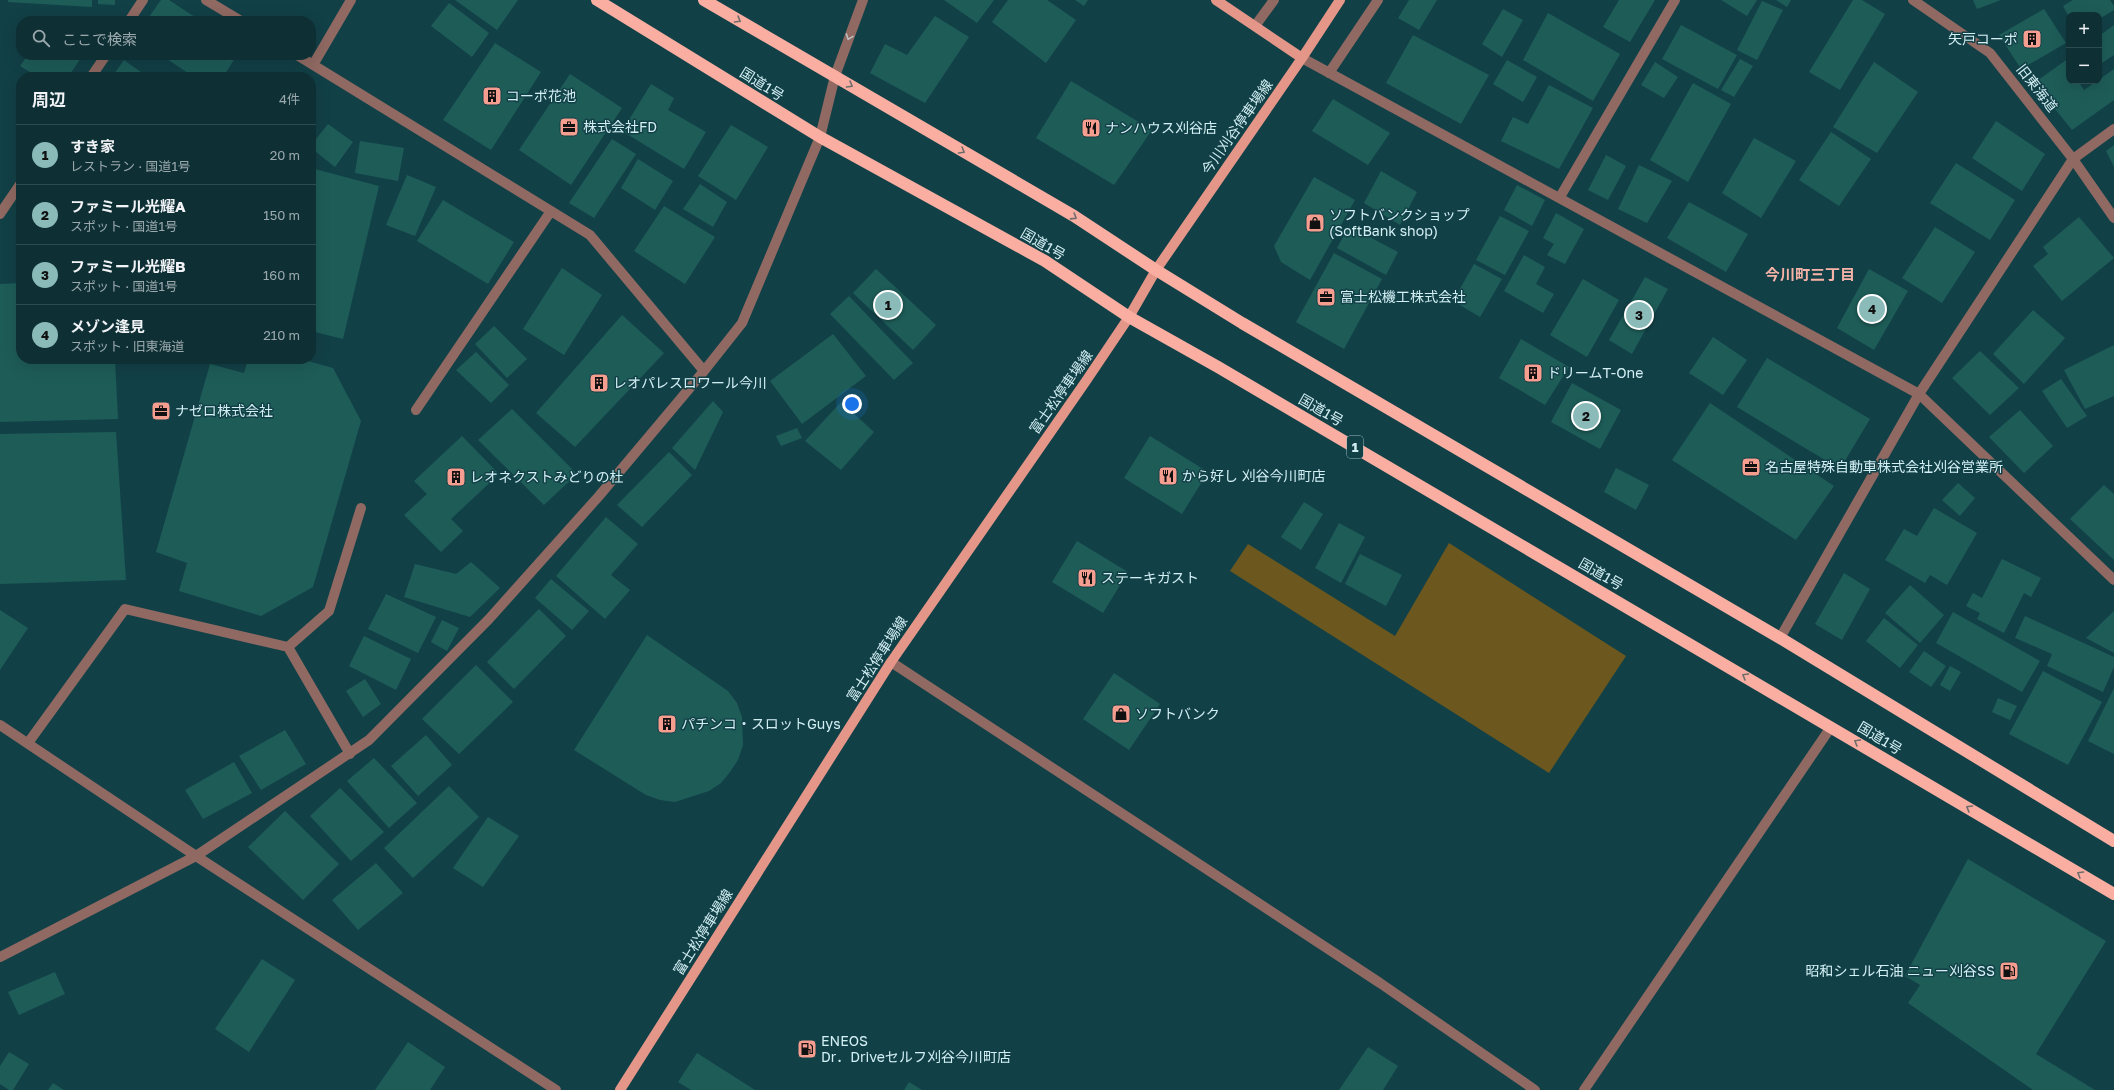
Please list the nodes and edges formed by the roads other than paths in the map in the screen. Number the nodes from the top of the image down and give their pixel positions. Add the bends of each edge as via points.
1 (142, 0) edge
2 (206, 0) edge
3 (352, 0) edge
4 (597, 0) edge
5 (704, 0) edge
6 (863, 0) edge
7 (1216, 0) edge
8 (1274, 0) edge
9 (1340, 0) edge
10 (1378, 0) edge
11 (1675, 0) edge
12 (1913, 0) edge
13 (132, 16) edge
14 (233, 16) edge
15 (1255, 26) junction
16 (1302, 58) junction
17 (103, 60) edge
18 (305, 60) edge
19 (313, 65) junction
20 (94, 72) edge
21 (1329, 73) junction
22 (835, 76) junction
23 (2114, 129) edge
24 (820, 137) junction
25 (2073, 159) junction
26 (16, 190) edge
27 (1560, 197) junction
28 (551, 211) junction
29 (0, 214) edge
30 (2114, 218) edge
31 (1156, 270) junction
32 (1129, 317) junction
33 (704, 371) junction
34 (1919, 394) junction
35 (416, 410) dead end
36 (361, 508) dead end
37 (2114, 580) edge
38 (1780, 638) junction
39 (288, 647) junction
40 (891, 662) junction
41 (0, 725) edge
42 (1831, 726) junction
43 (28, 743) junction
44 (350, 754) junction
45 (2114, 841) edge
46 (196, 856) junction
47 (2114, 894) edge
48 (0, 957) edge
49 (556, 1090) edge
50 (620, 1090) edge
51 (1535, 1090) edge
52 (1584, 1090) edge

1 - 13 street
2 - 14 street
3 - 19 street
4 - 24 highway, 国道1号 / 1
5 -> 22 highway
6 -> 22 street
7 - 15 main road
8 - 15 street
9 - 16 main road, 今川刈谷停車場線
10 - 21 street
11 - 27 street
12 - 25 street, 旧東海道 via 1990,53
15 - 16 main road
16 - 21 street
16 - 31 main road, 今川刈谷停車場線
17 - 20 street
18 - 19 street
19 - 28 street
21 - 27 street
22 - 24 street
22 -> 31 highway via 1074,216
23 - 25 street
24 - 32 highway, 国道1号 / 1 via 1045,262
24 - 33 street via 742,323
25 - 30 street, 旧東海道
25 - 34 street
26 - 29 street
27 - 34 street
28 - 33 street via 590,235
28 - 35 street
31 - 32 main road, 富士松停車場線
31 - 38 highway
32 - 40 main road, 富士松停車場線
42 -> 32 highway, 国道1号 / 1
33 - 44 street via 599,496 489,619 370,740
34 - 37 street
34 - 38 street
36 - 39 street via 329,611
38 - 45 highway
39 - 43 street via 125,609
39 - 44 street
40 - 50 main road, 富士松停車場線
40 - 51 street via 1380,983
41 - 43 street
47 -> 42 highway, 国道1号 / 1
42 - 52 street
43 - 46 street
44 - 46 street
46 - 48 street
46 - 49 street

